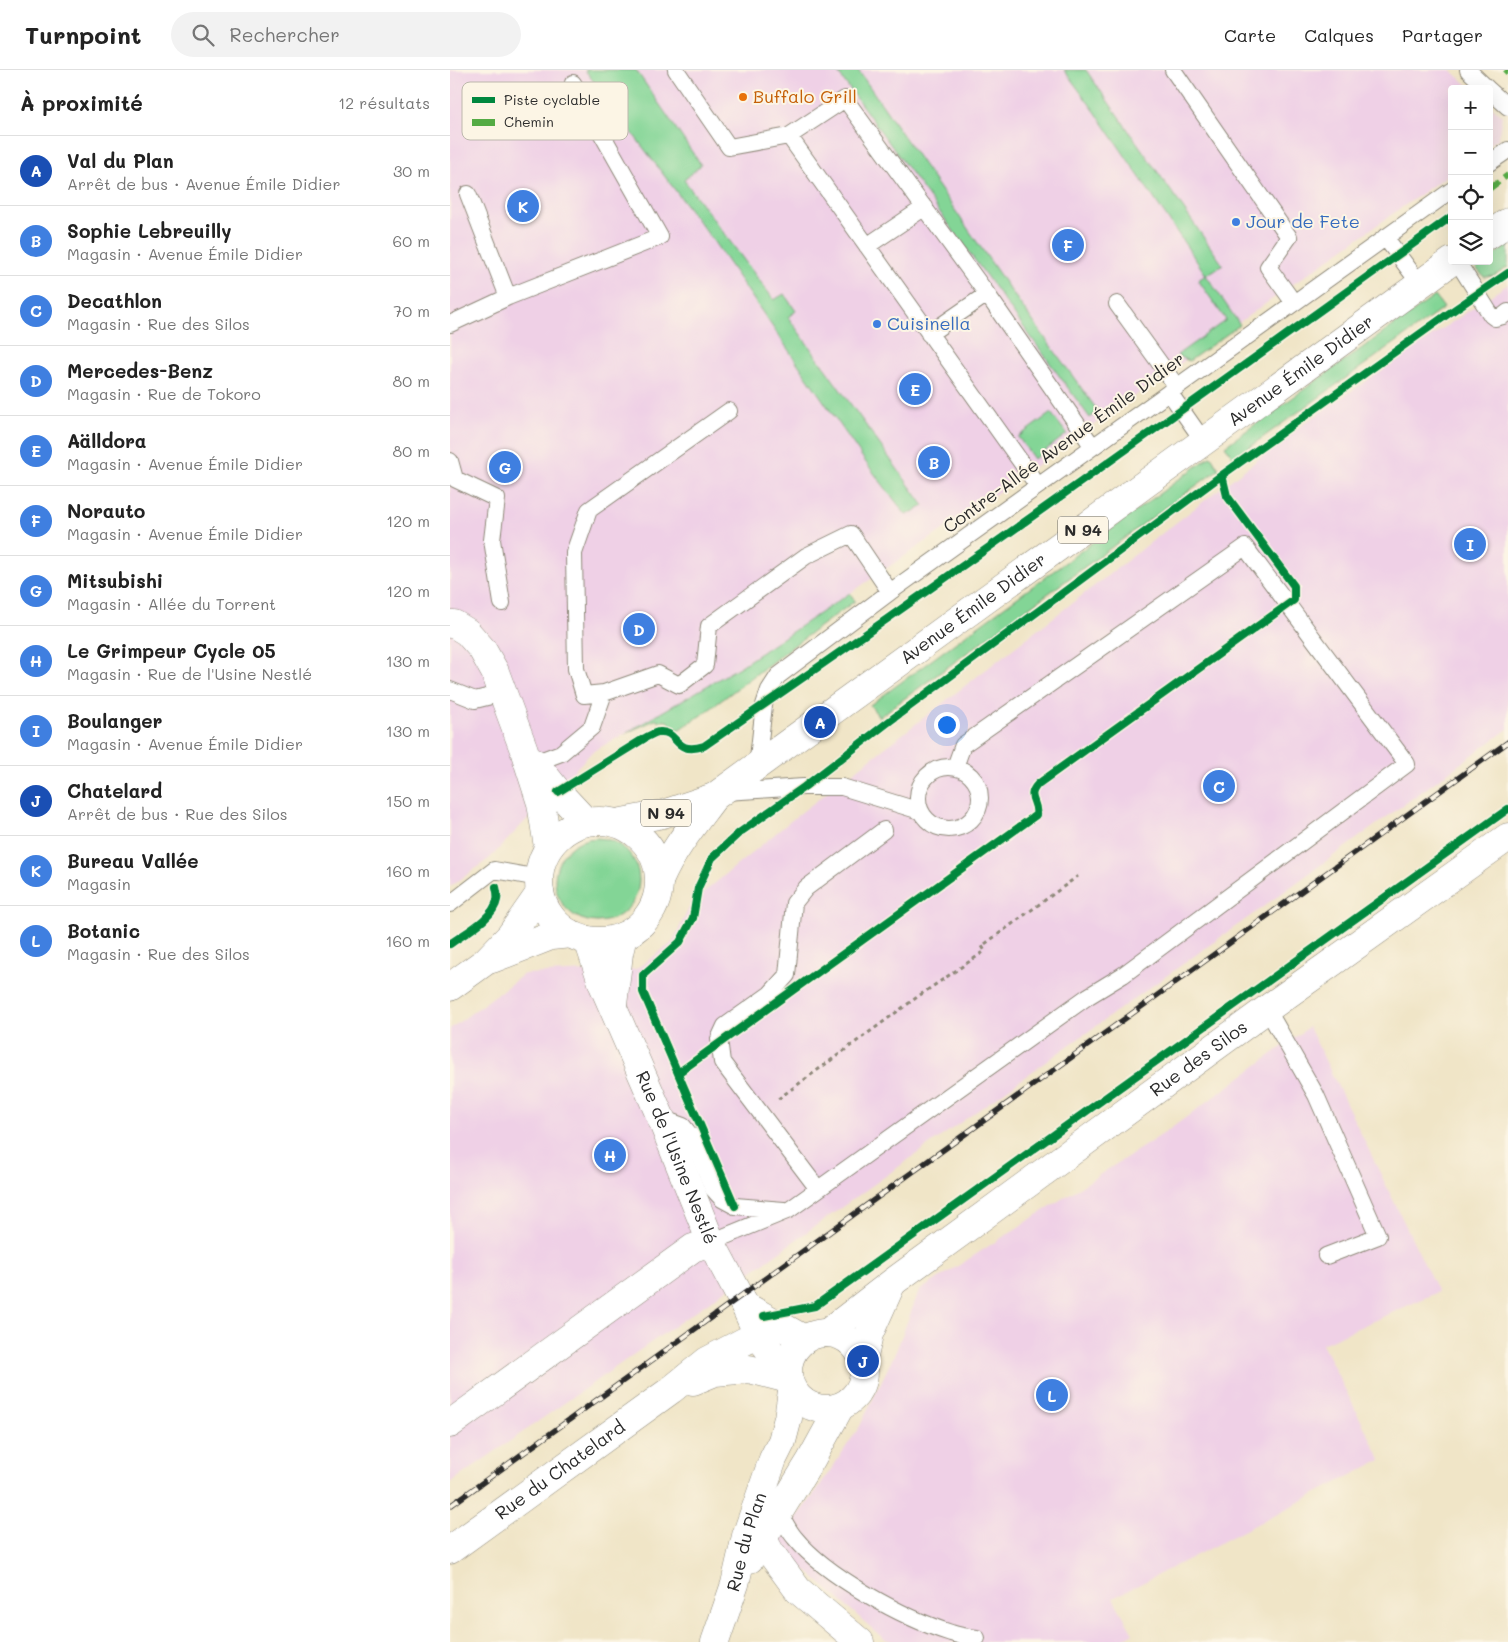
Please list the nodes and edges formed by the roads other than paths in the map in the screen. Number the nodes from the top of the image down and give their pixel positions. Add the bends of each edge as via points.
1 (676, 70) edge
2 (1173, 70) edge
3 (1468, 70) edge
4 (1485, 85) edge
5 (1493, 93) edge
6 (1508, 107) edge
7 (789, 136) junction
8 (605, 140) edge
9 (1508, 150) edge
10 (1493, 160) edge
11 (1448, 193) edge
12 (468, 194) dead end
13 (925, 207) junction
14 (1508, 222) edge
15 (1493, 232) edge
16 (1385, 237) junction
17 (867, 246) junction
18 (1448, 264) edge
19 (1459, 265) edge
20 (1420, 284) junction
21 (987, 294) junction
22 (508, 297) junction
23 (1294, 303) junction
24 (1116, 304) dead end
25 (1508, 312) edge
26 (450, 324) edge
27 (929, 334) junction
28 (1173, 389) junction
29 (729, 411) dead end
30 (1204, 442) junction
31 (1093, 447) junction
32 (450, 461) edge
33 (1038, 486) junction
34 (890, 592) junction
35 (502, 602) dead end
36 (451, 620) edge
37 (450, 690) edge
38 (503, 693) junction
39 (604, 693) junction
40 (529, 759) junction
41 (757, 767) junction
42 (955, 767) junction
43 (717, 795) junction
44 (920, 811) junction
45 (586, 822) junction
46 (617, 824) junction
47 (884, 830) dead end
48 (1508, 837) edge
49 (548, 847) junction
50 (660, 879) junction
51 (539, 886) junction
52 (450, 904) edge
53 (623, 936) junction
54 (580, 937) junction
55 (486, 962) junction
56 (450, 987) edge
57 (613, 1006) junction
58 (1267, 1009) junction
59 (660, 1118) junction
60 (818, 1189) junction
61 (789, 1210) junction
62 (711, 1242) junction
63 (1326, 1256) dead end
64 (893, 1282) junction
65 (769, 1330) junction
66 (816, 1336) junction
67 (863, 1361) junction
68 (789, 1380) junction
69 (671, 1390) junction
70 (840, 1407) junction
71 (450, 1424) edge
72 (773, 1459) junction
73 (779, 1512) junction
74 (763, 1539) junction
75 (450, 1550) edge
76 (735, 1584) junction
77 (977, 1638) dead end
78 (715, 1642) edge
79 (860, 1642) edge

1 - 7 lane via 729,147
2 - 23 lane via 1289,237 1268,267
3 - 4 lane
5 - 6 lane
7 - 13 lane via 845,99
7 - 17 lane
8 - 22 lane via 660,237
9 - 10 lane
11 - 16 lane, Contre-Allée Avenue Émile Didier
12 - 22 lane
13 - 17 lane
13 - 21 lane
14 - 15 main road
16 - 20 lane
16 - 23 lane, Contre-Allée Avenue Émile Didier
17 - 27 lane
18 - 20 main road, Avenue Émile Didier / N 94
19 - 25 lane via 1490,315 1498,318
20 - 30 main road, Avenue Émile Didier / N 94
21 - 27 lane
21 - 31 lane
22 - 26 lane
23 - 28 lane, Contre-Allée Avenue Émile Didier
24 - 28 lane
27 - 33 lane
28 - 30 lane
28 - 31 lane, Contre-Allée Avenue Émile Didier
29 - 39 lane via 589,510 574,553 576,669 584,695
30 - 41 main road, Avenue Émile Didier / N 94
31 - 33 lane, Contre-Allée Avenue Émile Didier
32 - 35 lane via 455,478 497,499 492,540
33 - 34 lane, Contre-Allée Avenue Émile Didier
34 - 39 lane via 851,534 806,556 709,626 705,665 679,685 658,674
34 - 41 lane, Contre-Allée Avenue Émile Didier via 778,676 764,705
36 - 38 main road via 482,649
37 - 38 lane via 475,700
38 - 40 main road
39 - 40 lane via 592,727 561,753
40 - 45 main road
40 - 49 main road
41 - 43 main road, Avenue Émile Didier / N 94
42 - 44 lane via 936,770 922,782 918,792
42 - 44 lane via 973,777 978,786 980,804 972,820 964,826 943,829 933,825
42 - 60 lane via 963,745 1245,547 1407,764 1123,976 1087,997
43 - 44 lane via 842,787
43 - 46 main road, Avenue Émile Didier / N 94 via 663,814
43 - 50 main road, Avenue Émile Didier / N 94 via 678,845
45 - 46 main road
45 - 49 main road via 572,827
46 - 50 main road via 643,839 658,864
47 - 60 lane via 806,888 794,904 787,975 770,994 725,1026 718,1039 722,1062
48 - 58 main road, Rue des Silos
49 - 51 main road via 542,860
50 - 53 main road via 656,903 650,913 643,923
51 - 52 lane via 494,870
51 - 54 main road via 551,917
51 - 55 main road via 510,936
53 - 54 main road via 600,941
53 - 57 main road
54 - 55 main road via 551,936
54 - 57 main road, Rue de l'Usine Nestlé
55 - 56 main road
57 - 59 main road, Rue de l'Usine Nestlé
58 - 63 lane via 1316,1096 1378,1236
58 - 64 main road, Rue des Silos
59 - 61 lane via 683,1126 691,1136 713,1189 722,1199 735,1206
59 - 62 main road, Rue de l'Usine Nestlé
60 - 61 lane
61 - 62 lane
62 - 65 main road, Rue de l'Usine Nestlé via 744,1306
62 - 71 main road via 693,1248
64 - 66 main road, Rue des Silos
64 - 67 main road via 870,1334
65 - 66 main road, Rue de l'Usine Nestlé
65 - 68 main road, Rue de l'Usine Nestlé via 773,1355
65 - 69 main road, Rue du Chatelard via 707,1361
66 - 67 main road via 839,1335 850,1341
66 - 68 main road via 796,1347 790,1358
67 - 70 main road via 864,1375 860,1388 852,1400
68 - 69 main road, Rue du Chatelard via 749,1369 715,1372
68 - 70 main road via 799,1400 813,1408 829,1410
68 - 72 main road, Rue du Plan via 788,1418
69 - 75 main road, Rue du Chatelard
70 - 73 main road, Rue du Plan
72 - 73 lane via 775,1503
72 - 76 main road, Rue du Plan via 746,1536
73 - 74 main road, Rue du Plan
73 - 77 lane via 795,1539 836,1575 912,1617 951,1634
74 - 76 main road, Rue du Plan
74 - 79 main road via 798,1590
76 - 78 main road

